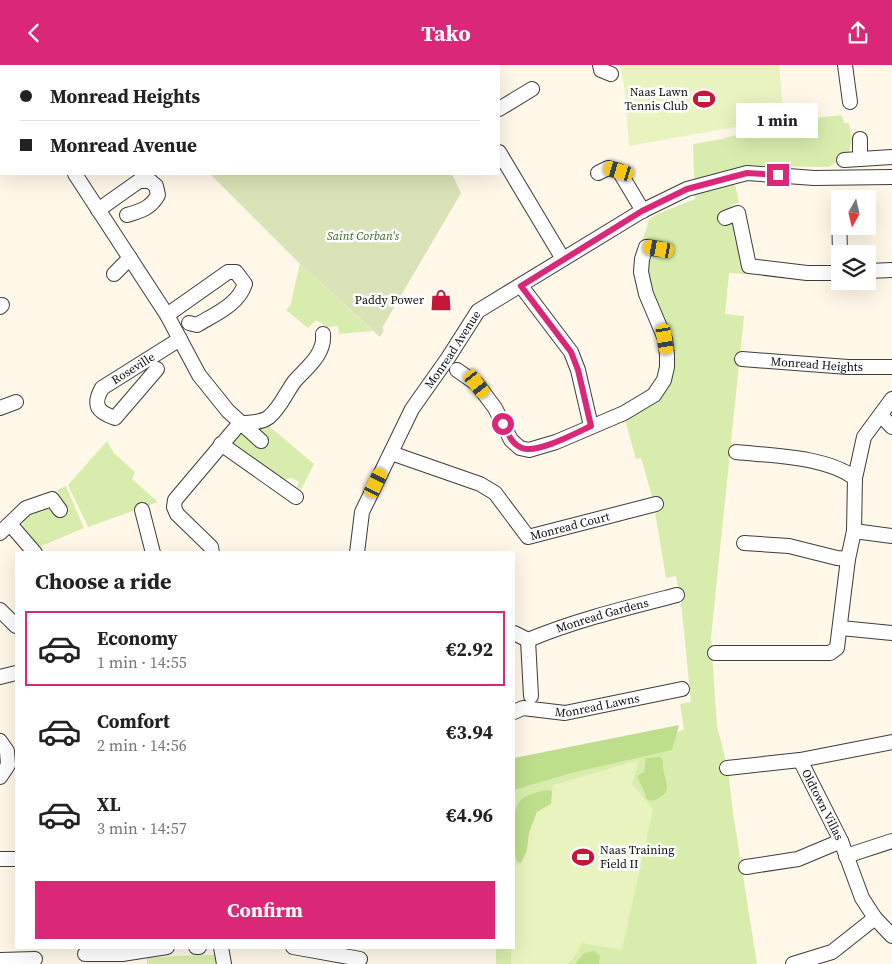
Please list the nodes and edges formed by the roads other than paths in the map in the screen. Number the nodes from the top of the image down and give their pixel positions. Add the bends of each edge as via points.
1 (845, 65) edge
2 (532, 89) dead end
3 (850, 103) dead end
4 (500, 108) edge
5 (860, 139) dead end
6 (500, 154) edge
7 (892, 157) edge
8 (860, 159) junction
9 (844, 160) dead end
10 (598, 173) dead end
11 (76, 175) edge
12 (892, 177) edge
13 (98, 210) junction
14 (642, 211) junction
15 (127, 215) dead end
16 (725, 218) dead end
17 (659, 249) dead end
18 (130, 258) junction
19 (563, 259) junction
20 (892, 270) edge
21 (876, 271) edge
22 (831, 273) edge
23 (114, 274) dead end
24 (521, 286) junction
25 (167, 315) junction
26 (190, 323) dead end
27 (323, 334) dead end
28 (180, 339) junction
29 (742, 359) dead end
30 (892, 367) edge
31 (157, 369) dead end
32 (457, 370) dead end
33 (892, 399) edge
34 (16, 402) dead end
35 (0, 407) edge
36 (881, 415) junction
37 (240, 423) junction
38 (591, 426) junction
39 (892, 427) edge
40 (261, 441) dead end
41 (222, 444) junction
42 (736, 451) dead end
43 (391, 453) junction
44 (855, 478) junction
45 (296, 497) dead end
46 (656, 504) dead end
47 (60, 510) dead end
48 (142, 511) dead end
49 (5, 528) edge
50 (854, 531) junction
51 (892, 536) edge
52 (744, 543) dead end
53 (33, 551) edge
54 (152, 551) edge
55 (212, 551) edge
56 (356, 551) edge
57 (848, 559) junction
58 (676, 595) dead end
59 (0, 610) edge
60 (15, 625) edge
61 (841, 627) junction
62 (892, 633) edge
63 (515, 634) edge
64 (528, 640) junction
65 (715, 653) dead end
66 (15, 673) edge
67 (0, 677) edge
68 (682, 689) dead end
69 (531, 696) dead end
70 (515, 712) edge
71 (0, 741) edge
72 (892, 742) edge
73 (800, 760) junction
74 (12, 764) edge
75 (727, 768) dead end
76 (0, 777) edge
77 (841, 841) junction
78 (892, 841) edge
79 (846, 856) junction
80 (0, 859) edge
81 (15, 859) edge
82 (746, 867) dead end
83 (876, 918) junction
84 (892, 936) edge
85 (154, 949) edge
86 (221, 949) edge
87 (306, 949) edge
88 (85, 954) dead end
89 (360, 957) edge
90 (35, 959) dead end
91 (0, 960) edge
92 (224, 964) edge
93 (793, 964) edge

1 - 3 street
2 - 4 street
5 - 8 street
6 - 19 street
7 - 8 street
8 - 9 street
10 - 14 street via 608,168 619,171
11 - 13 street
12 - 14 street, Monread Avenue via 814,178 747,173 687,189
13 - 15 street via 139,181 150,181 156,186 158,195 153,204
13 - 18 street
14 - 19 street, Monread Avenue
16 - 22 street via 738,213 749,266
17 - 38 street via 646,247 642,272 646,293 665,339 667,367 664,380 654,395 624,413
18 - 23 street
18 - 25 street
19 - 24 street, Monread Avenue
20 - 21 street
24 - 38 street via 571,352
24 - 43 street, Monread Avenue via 478,311 412,409
25 - 26 street via 228,272 236,272 245,284 237,300 197,325
25 - 28 street
27 - 37 street via 324,341 315,361 294,382 278,408 268,418 252,424
28 - 31 street, Roseville via 102,388 97,396 97,405 103,414 115,418
28 - 37 street via 198,375
29 - 30 street, Monread Heights
32 - 38 street via 477,384 495,408 511,440 520,448 529,450 556,442
33 - 36 street
34 - 35 street
36 - 39 street
36 - 44 street via 864,437
37 - 40 street
37 - 41 street
41 - 45 street
41 - 55 street via 176,500 174,507
42 - 44 street via 814,461 846,471
43 - 46 street, Monread Court via 495,493 528,537
43 - 56 street, Monread Avenue via 362,512
44 - 50 street
47 - 49 street via 52,499 26,508
48 - 54 street
49 - 53 street
50 - 51 street
50 - 57 street
52 - 57 street via 789,545
57 - 61 street
58 - 64 street, Monread Gardens via 556,628
59 - 60 street
61 - 62 street
61 - 65 street via 837,648 830,653
63 - 64 street
64 - 69 street
66 - 67 street
68 - 70 street, Monread Lawns via 565,713 523,708
71 - 74 street
72 - 73 street
73 - 75 street
73 - 77 street, Oldtown Villas
74 - 76 street
77 - 79 street
77 - 82 street, Oldtown Villas via 798,859
78 - 79 street
79 - 83 street via 862,898
80 - 81 street
83 - 84 street
83 - 93 street via 832,952
85 - 88 street via 122,954
86 - 92 street
87 - 89 street
90 - 91 street

